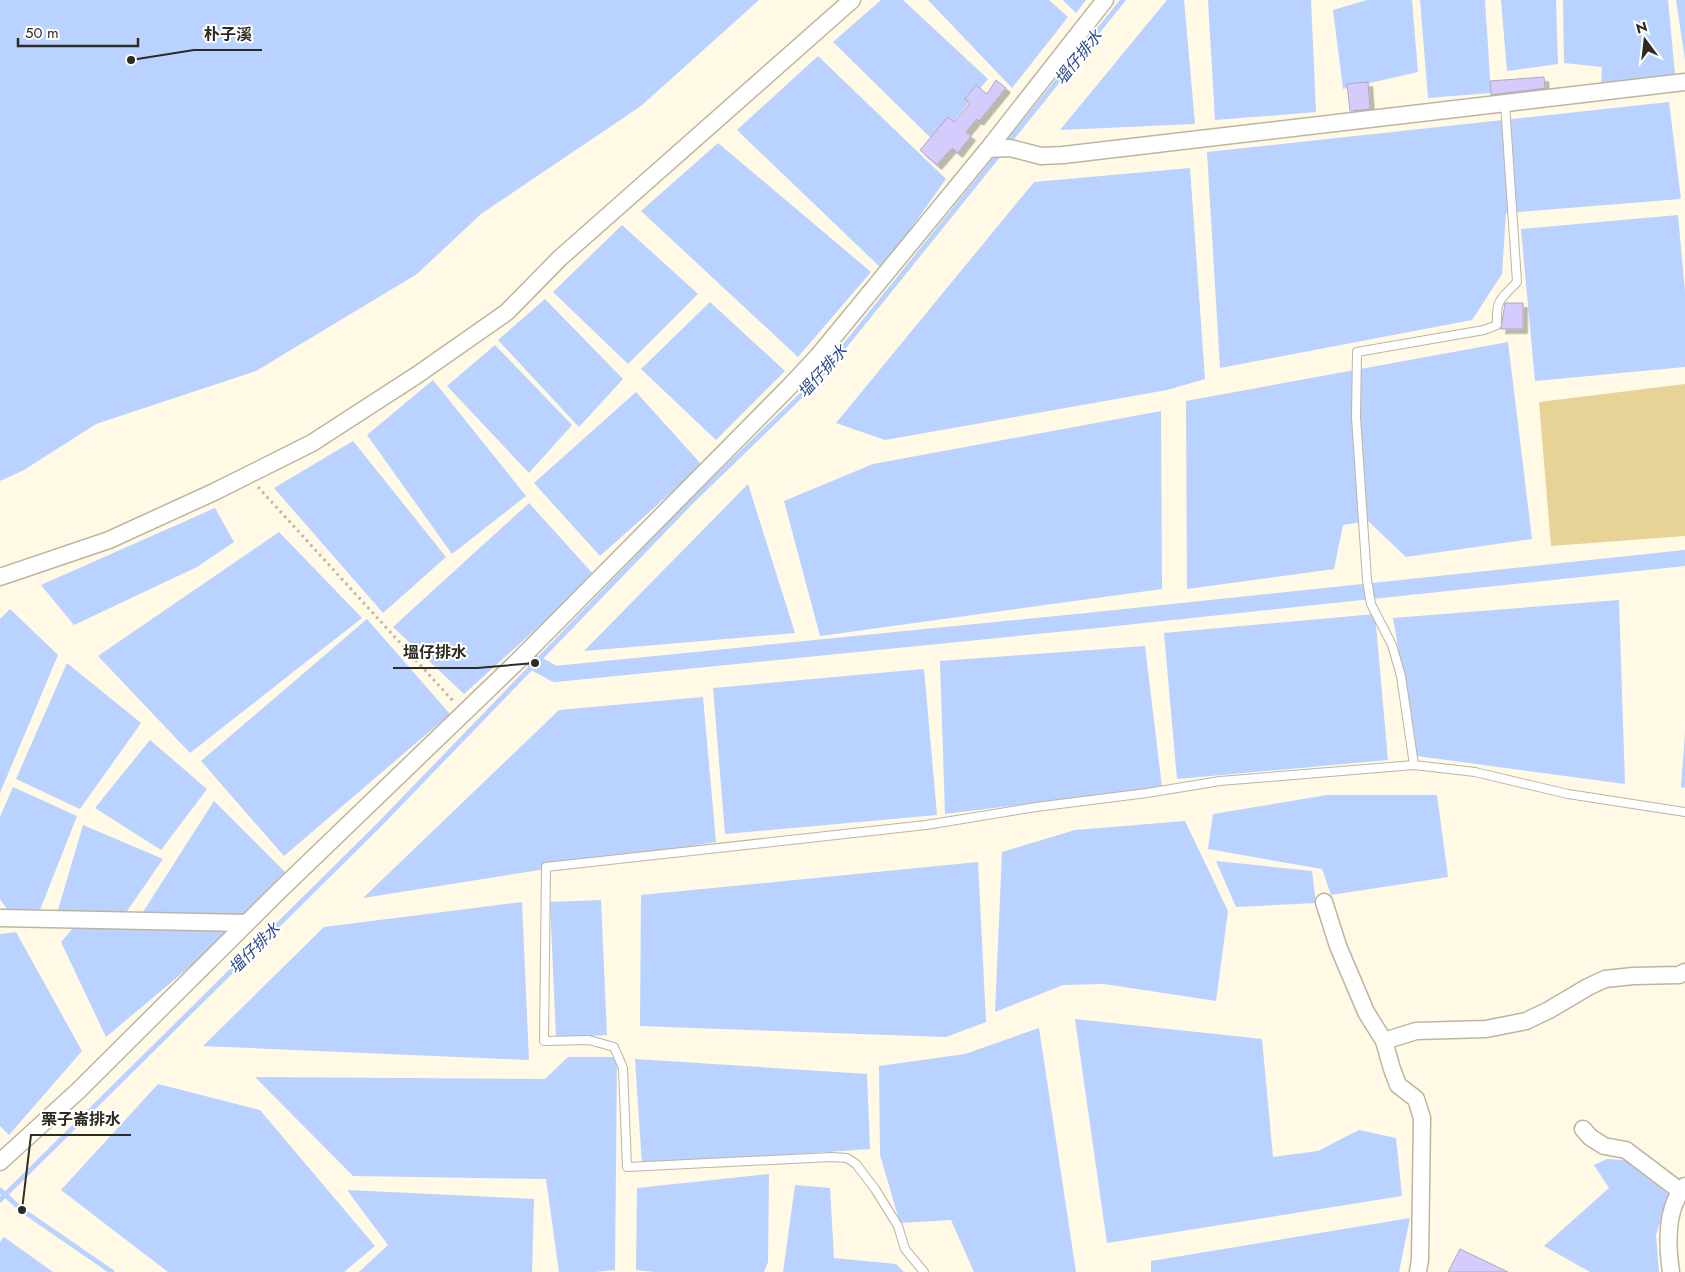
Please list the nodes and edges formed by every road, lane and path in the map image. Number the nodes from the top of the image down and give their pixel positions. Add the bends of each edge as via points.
1 (852, 0) edge
2 (1105, 0) edge
3 (1685, 82) edge
4 (1505, 104) junction
5 (988, 149) junction
6 (248, 476) junction
7 (0, 577) edge
8 (464, 713) junction
9 (1414, 765) junction
10 (1685, 812) edge
11 (1324, 902) dead end
12 (0, 918) edge
13 (247, 923) junction
14 (1685, 972) edge
15 (1384, 1041) junction
16 (1583, 1129) dead end
17 (2, 1156) edge
18 (1683, 1189) edge
19 (924, 1272) edge
20 (1418, 1272) edge
21 (1671, 1272) edge

1 - 6 street via 560,258 507,312 312,443
2 - 5 street
3 - 4 street
4 - 5 street via 1063,155 1041,156 1010,148
4 - 9 lane via 1517,282 1496,306 1497,325 1357,352 1356,417 1367,580 1371,604 1392,645 1401,676
5 - 8 street via 818,356
6 - 7 street via 109,540
6 - 8 path
8 - 13 street
9 - 10 lane via 1475,772 1568,794
9 - 19 lane via 1220,781 926,825 546,867 544,1042 589,1040 614,1046 624,1068 627,1167 847,1158 856,1164 875,1190 898,1226 904,1249
11 - 15 street via 1338,946 1366,1012
12 - 13 street
13 - 17 street via 78,1091
14 - 15 street via 1605,979 1526,1021 1486,1029 1416,1031
15 - 20 street via 1398,1085 1416,1100 1422,1118
16 - 18 street via 1604,1146 1626,1150
18 - 21 street via 1670,1218

